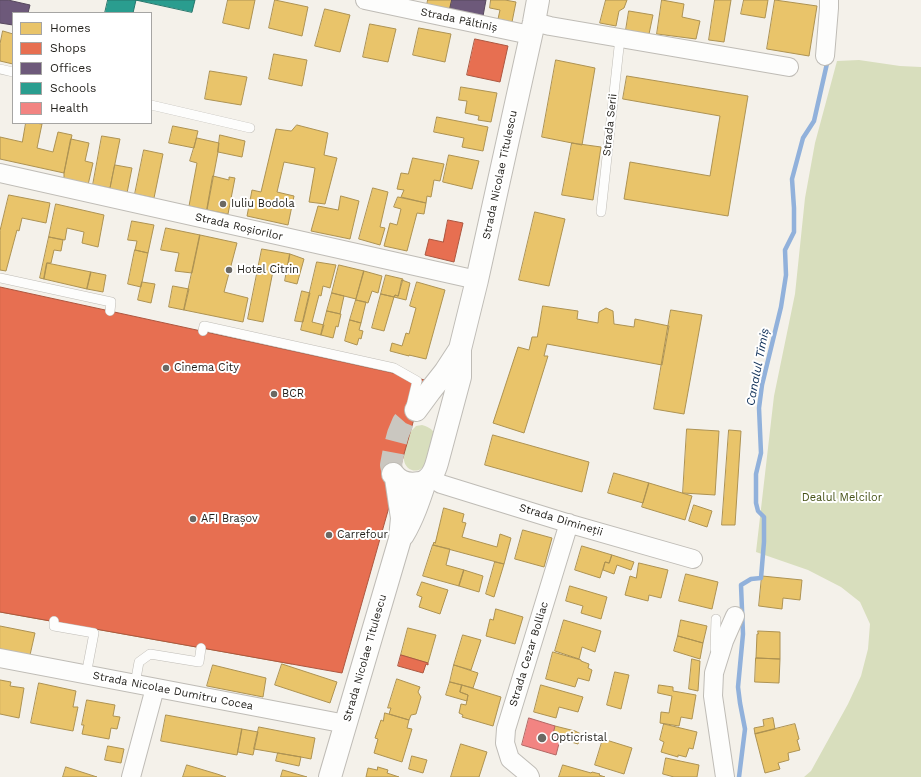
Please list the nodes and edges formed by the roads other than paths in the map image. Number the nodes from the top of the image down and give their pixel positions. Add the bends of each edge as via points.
1 (365, 0) edge
2 (538, 0) edge
3 (829, 0) edge
4 (532, 29) junction
5 (620, 38) junction
6 (825, 56) dead end
7 (788, 67) dead end
8 (0, 69) edge
9 (12, 72) edge
10 (152, 105) edge
11 (250, 128) dead end
12 (0, 173) edge
13 (601, 212) dead end
14 (0, 278) edge
15 (477, 280) junction
16 (110, 311) dead end
17 (203, 331) dead end
18 (460, 349) junction
19 (413, 412) junction
20 (444, 436) junction
21 (428, 479) junction
22 (569, 523) junction
23 (400, 539) junction
24 (693, 559) dead end
25 (735, 616) dead end
26 (716, 619) dead end
27 (54, 622) dead end
28 (201, 648) dead end
29 (0, 658) edge
30 (714, 673) junction
31 (86, 675) junction
32 (135, 684) junction
33 (155, 688) junction
34 (346, 724) junction
35 (131, 777) edge
36 (330, 777) edge
37 (530, 777) edge
38 (725, 777) edge

1 - 4 street, Strada Păltiniș
2 - 4 street, Strada Nicolae Titulescu
3 - 6 street
4 - 5 street
4 - 15 street, Strada Nicolae Titulescu
5 - 7 street
5 - 13 lane, Strada Serii
8 - 9 lane
10 - 11 lane
12 - 15 street, Strada Roșiorilor
14 - 16 lane via 111,302
15 - 18 street, Strada Nicolae Titulescu
17 - 19 lane via 204,326 394,368 417,381
18 - 19 street, Strada Nicolae Titulescu
18 - 20 street, Strada Nicolae Titulescu via 460,377
19 - 20 street via 422,409 433,412 444,425
20 - 21 street, Strada Nicolae Titulescu via 435,470
21 - 22 street, Strada Dimineții
21 - 23 street, Strada Nicolae Titulescu via 410,523
21 - 23 street, Strada Nicolae Titulescu via 416,484 395,476 402,518
22 - 24 street, Strada Dimineții
22 - 37 street, Strada Cezar Bolliac via 506,729 504,743 510,759
23 - 34 street, Strada Nicolae Titulescu
25 - 30 street
26 - 30 lane
27 - 31 lane via 54,626 94,633
28 - 32 lane via 199,662 150,654 139,662
29 - 31 street, Strada Nicolae Dumitru Cocea
30 - 38 street via 713,696
31 - 32 street, Strada Nicolae Dumitru Cocea
32 - 33 street, Strada Nicolae Dumitru Cocea
33 - 34 street, Strada Nicolae Dumitru Cocea
33 - 35 street
34 - 36 street, Strada Nicolae Titulescu

